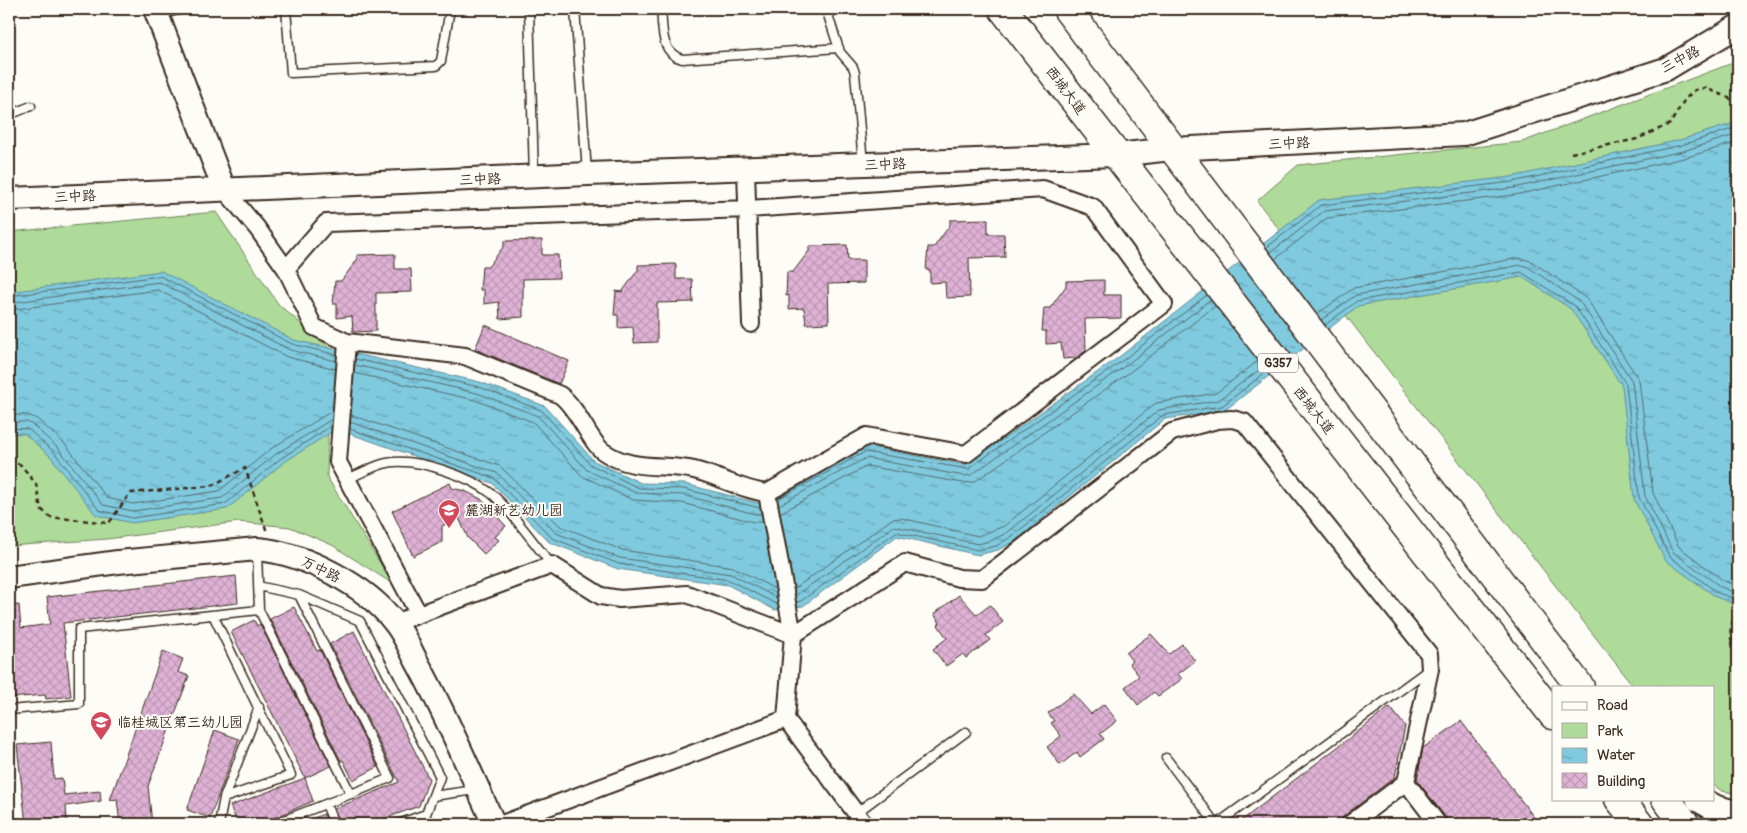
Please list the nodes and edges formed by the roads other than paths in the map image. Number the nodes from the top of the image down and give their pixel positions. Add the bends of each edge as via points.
1 (184, 9) edge
2 (286, 9) edge
3 (450, 9) edge
4 (529, 9) edge
5 (575, 9) edge
6 (661, 9) edge
7 (826, 9) edge
8 (1003, 9) edge
9 (1067, 9) edge
10 (156, 12) edge
11 (1738, 26) edge
12 (839, 48) junction
13 (31, 106) dead end
14 (9, 115) edge
15 (1172, 149) junction
16 (1116, 155) junction
17 (863, 165) junction
18 (746, 170) junction
19 (588, 174) junction
20 (534, 177) junction
21 (224, 189) junction
22 (9, 199) edge
23 (749, 209) junction
24 (286, 269) junction
25 (751, 324) dead end
26 (347, 342) junction
27 (347, 479) junction
28 (767, 493) junction
29 (265, 549) junction
30 (552, 565) junction
31 (9, 577) edge
32 (258, 586) junction
33 (299, 595) junction
34 (259, 610) junction
35 (418, 613) junction
36 (213, 615) junction
37 (394, 622) junction
38 (793, 635) junction
39 (1429, 661) junction
40 (1579, 686) edge
41 (259, 707) junction
42 (9, 710) edge
43 (1552, 714) edge
44 (786, 719) junction
45 (966, 732) dead end
46 (1166, 758) dead end
47 (1406, 782) junction
48 (478, 789) junction
49 (351, 794) junction
50 (433, 796) junction
51 (224, 798) junction
52 (1667, 800) edge
53 (1701, 800) edge
54 (326, 804) junction
55 (1738, 814) edge
56 (860, 819) edge
57 (219, 824) edge
58 (274, 824) edge
59 (334, 824) edge
60 (398, 824) edge
61 (494, 824) edge
62 (502, 824) edge
63 (1217, 824) edge
64 (1350, 824) edge
65 (1438, 824) edge
66 (1685, 824) edge

1 - 10 lane
2 - 3 lane via 291,73 436,66 441,61
4 - 20 lane
5 - 19 lane
6 - 12 lane via 666,48 682,59
7 - 12 lane
8 - 16 highway, 西城大道 / G357
9 - 15 highway
10 - 21 main road
11 - 15 main road, 三中路 via 1666,69 1464,134
12 - 17 lane via 855,73
13 - 14 lane
15 - 16 main road, 三中路
15 - 40 highway
16 - 17 main road, 三中路
16 - 43 highway, 西城大道 / G357
17 - 18 main road, 三中路
18 - 19 main road, 三中路
18 - 23 street
19 - 20 main road, 三中路
20 - 21 main road, 三中路
21 - 22 main road, 三中路
21 - 24 street
23 - 24 street via 326,224
23 - 25 street
23 - 28 street via 1043,189 1093,207 1164,304 966,454 867,436
24 - 26 street via 314,327
26 - 27 street via 338,462
26 - 28 street via 465,356 560,395 570,402 603,451 631,465 693,470 750,491
27 - 30 lane via 394,462 412,462 455,475 492,494
27 - 35 street
28 - 38 street
29 - 31 main road, 万中路 via 118,562
29 - 32 lane
29 - 37 main road, 万中路 via 301,558 340,577
30 - 35 street
30 - 38 street via 601,596 620,599 687,594
32 - 33 lane
32 - 34 lane
33 - 49 lane via 390,778
33 - 50 lane via 360,621 440,777
34 - 36 lane
34 - 49 lane
35 - 37 street
36 - 41 lane
36 - 42 lane via 79,629 79,704
37 - 48 main road, 万中路 via 428,683
38 - 39 street via 905,563 959,578 982,579 1172,432 1232,419 1244,422
38 - 44 street
39 - 47 street
39 - 63 lane
41 - 51 lane
41 - 51 lane via 292,775
44 - 56 street
44 - 62 street
45 - 56 lane
46 - 63 lane
47 - 64 street
47 - 65 street
48 - 50 lane
48 - 61 main road, 万中路
49 - 54 lane
50 - 60 lane via 426,814
51 - 57 lane
52 - 66 highway
53 - 55 main road
54 - 58 lane
54 - 59 lane

